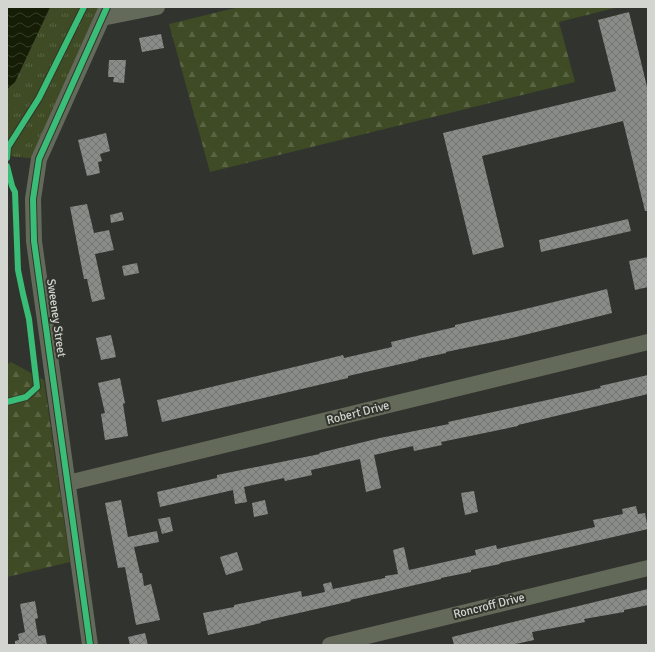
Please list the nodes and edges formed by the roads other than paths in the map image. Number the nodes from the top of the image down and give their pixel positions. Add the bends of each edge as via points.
1 (157, 7) edge
2 (105, 13) edge
3 (648, 342) edge
4 (68, 483) junction
5 (648, 568) edge
6 (90, 645) edge
7 (330, 645) edge

1 - 2 street
2 - 4 street, Sweeney Street via 39,159 33,199 34,241
3 - 4 street, Robert Drive
4 - 6 street, Sweeney Street
5 - 7 street, Roncroff Drive

